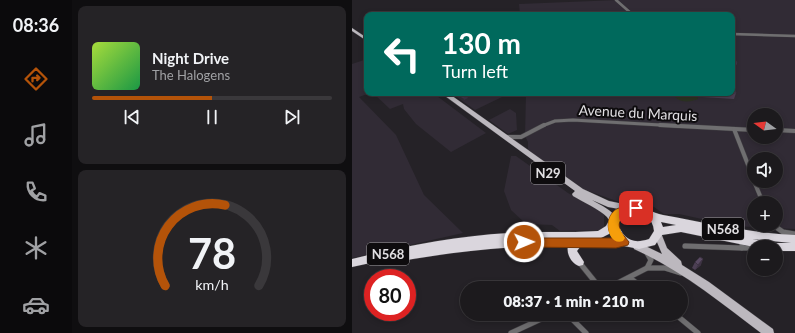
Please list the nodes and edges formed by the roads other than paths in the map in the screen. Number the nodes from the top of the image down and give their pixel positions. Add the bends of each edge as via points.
1 (616, 0) edge
2 (630, 12) edge
3 (352, 27) edge
4 (735, 34) edge
5 (364, 36) edge
6 (795, 36) edge
7 (444, 96) edge
8 (448, 96) edge
9 (464, 109) junction
10 (484, 124) junction
11 (734, 129) junction
12 (747, 130) edge
13 (783, 130) edge
14 (795, 131) edge
15 (504, 136) junction
16 (525, 136) junction
17 (524, 151) junction
18 (747, 162) edge
19 (630, 208) junction
20 (652, 215) junction
21 (613, 222) junction
22 (783, 232) edge
23 (658, 234) junction
24 (795, 234) edge
25 (795, 239) edge
26 (579, 242) junction
27 (624, 242) junction
28 (742, 245) junction
29 (747, 245) edge
30 (637, 246) junction
31 (685, 246) dead end
32 (747, 246) edge
33 (783, 247) edge
34 (795, 247) edge
35 (579, 262) joint
36 (352, 263) edge
37 (647, 268) junction
38 (352, 269) edge
39 (685, 273) junction
40 (630, 278) junction
41 (695, 278) junction
42 (594, 281) edge
43 (623, 281) edge
44 (634, 281) edge
45 (537, 321) edge
46 (574, 321) edge
47 (683, 321) edge
48 (511, 333) edge
49 (586, 333) edge
50 (698, 333) edge
51 (769, 333) edge

1 - 2 street
3 - 5 main road
4 - 6 street
7 - 9 main road, N29
8 - 9 main road, N29
9 - 10 main road, N29
10 - 15 main road, N29
10 - 21 main road, N29 via 584,199 608,213
11 - 12 street, Avenue du Marquis
11 - 16 street, Avenue du Marquis via 560,121 550,122
11 - 18 street
13 - 14 street
15 - 16 street, Avenue du Marquis
15 - 17 main road, N29
16 - 17 street via 521,142
17 - 19 main road, N29 via 587,195 616,206
19 - 20 highway
19 - 21 highway via 618,213
20 - 23 highway via 658,223
20 - 25 highway, N568 via 740,233
21 - 27 highway via 615,234
21 - 36 highway, N568 via 606,232 598,235 468,240 400,251
22 - 24 street
23 - 28 highway, N568 via 669,229 681,228
23 - 30 highway via 656,239 648,244
23 - 41 main road via 664,250
26 - 27 highway, N568
26 - 35 highway via 572,248 572,252
26 - 38 highway, N568 via 511,242 449,248
27 - 30 highway
28 - 29 highway, N568
28 - 31 street
28 - 32 street
30 - 37 street via 649,254 651,260
30 - 39 main road via 664,258
33 - 34 highway, N568
35 - 42 street
37 - 39 street via 665,268
37 - 40 street
39 - 41 main road
40 - 43 street
40 - 44 street
41 - 51 main road
45 - 48 street
46 - 49 street
47 - 50 street

